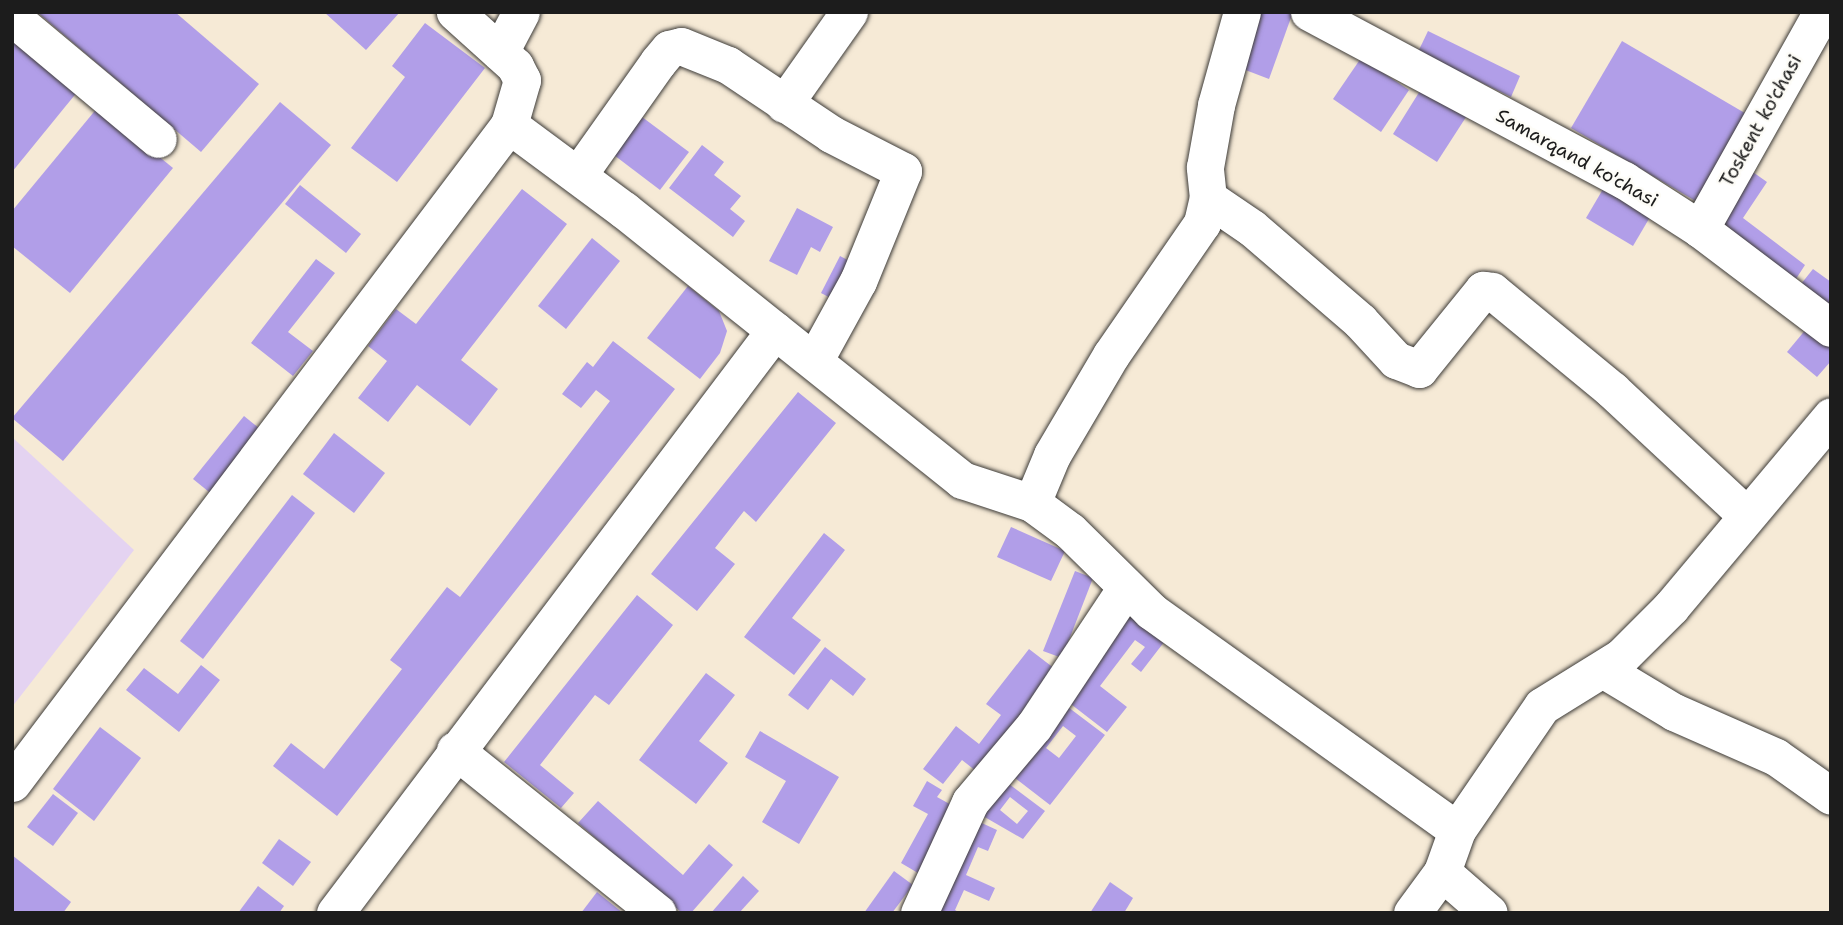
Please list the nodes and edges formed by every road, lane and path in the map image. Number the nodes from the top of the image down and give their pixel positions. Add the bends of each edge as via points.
1 (456, 12) edge
2 (521, 12) edge
3 (849, 12) edge
4 (1242, 12) edge
5 (1309, 12) edge
6 (1822, 12) edge
7 (12, 17) edge
8 (500, 52) junction
9 (785, 104) junction
10 (509, 125) junction
11 (158, 139) dead end
12 (578, 175) junction
13 (1208, 198) junction
14 (1700, 229) junction
15 (1831, 328) edge
16 (775, 330) junction
17 (814, 361) junction
18 (1831, 416) edge
19 (1032, 503) junction
20 (1745, 514) junction
21 (1125, 589) junction
22 (1604, 670) junction
23 (455, 750) junction
24 (12, 783) edge
25 (1826, 783) edge
26 (1457, 830) junction
27 (1442, 872) junction
28 (335, 913) edge
29 (658, 913) edge
30 (919, 913) edge
31 (1412, 913) edge
32 (1489, 913) edge

1 - 8 street
2 - 8 street
3 - 9 street
4 - 13 street via 1229,45 1205,167
5 - 14 street, Samarqand ko'chasi via 1624,180
6 - 14 street, Toskent ko'chasi
7 - 11 street
8 - 10 street via 522,80
9 - 12 street via 728,65 681,46 669,49
9 - 17 street via 831,134 903,170 858,281
10 - 12 street
10 - 24 street
12 - 16 street
13 - 19 street via 1202,223 1111,355 1052,455
13 - 20 street via 1252,228 1370,330 1396,360 1419,369 1483,290 1492,291 1612,390
14 - 15 street, Samarqand ko'chasi
16 - 17 street
16 - 23 street
17 - 19 street via 962,480
18 - 20 street
19 - 21 street via 1070,531
20 - 22 street via 1671,607
21 - 26 street
21 - 30 street via 1034,726 970,802
22 - 25 street via 1674,712
22 - 26 street via 1542,706
23 - 28 street
23 - 29 street
26 - 27 street
27 - 31 street
27 - 32 street

